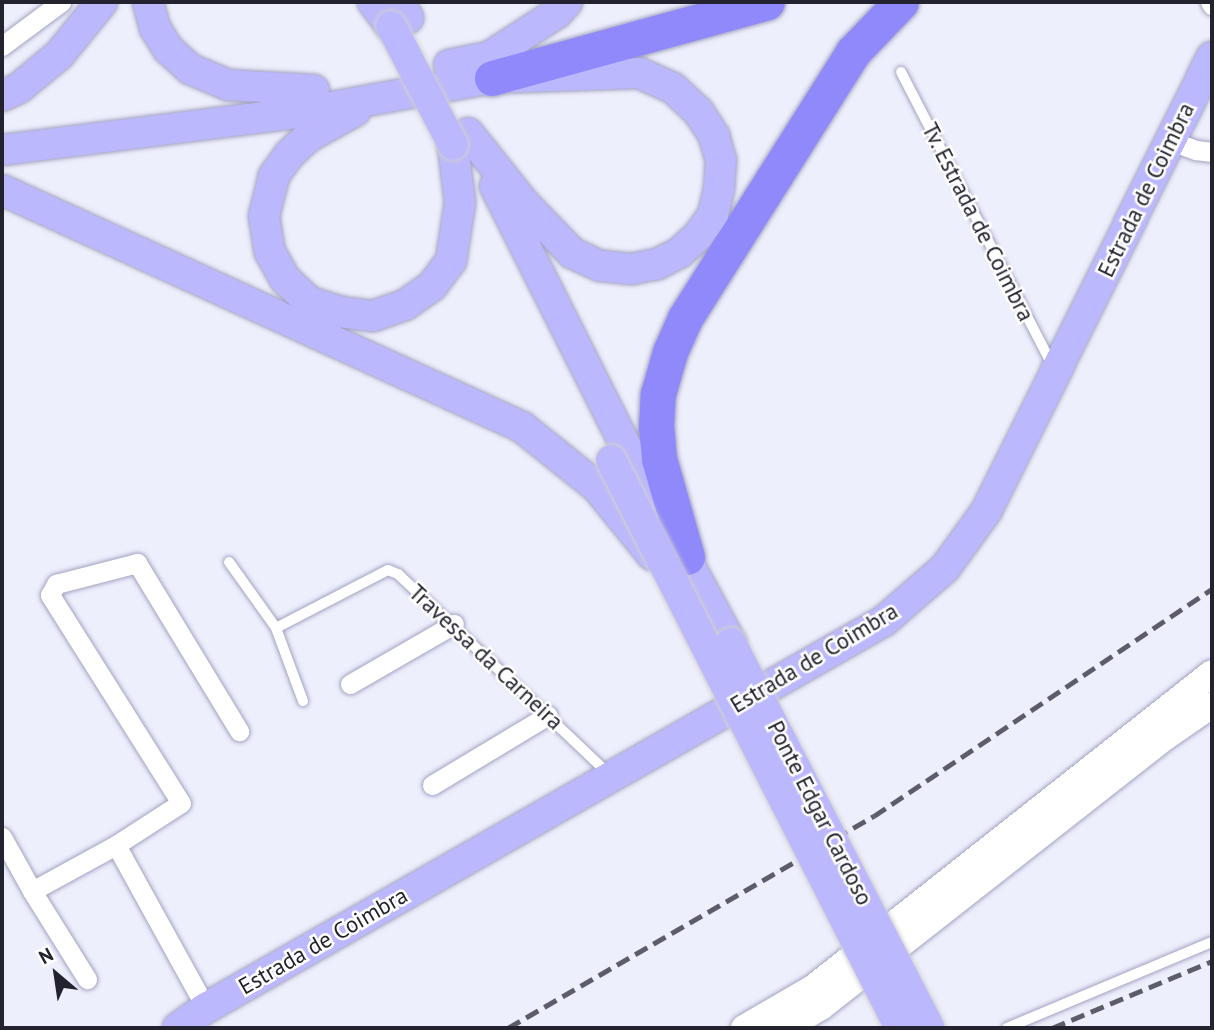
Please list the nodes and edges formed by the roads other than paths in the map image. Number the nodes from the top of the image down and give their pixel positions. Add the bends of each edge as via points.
1 (61, 2) edge
2 (102, 2) edge
3 (148, 2) edge
4 (373, 2) edge
5 (567, 2) edge
6 (693, 2) edge
7 (767, 2) edge
8 (901, 2) edge
9 (397, 10) edge
10 (2, 47) edge
11 (1212, 57) edge
12 (491, 67) junction
13 (901, 72) dead end
14 (314, 90) junction
15 (2, 96) edge
16 (374, 100) junction
17 (2, 130) edge
18 (460, 139) junction
19 (1171, 141) junction
20 (2, 150) edge
21 (1212, 152) edge
22 (2, 190) edge
23 (1056, 372) junction
24 (229, 562) dead end
25 (677, 565) junction
26 (454, 624) junction
27 (276, 628) junction
28 (1212, 673) edge
29 (350, 684) dead end
30 (303, 701) dead end
31 (1212, 705) edge
32 (548, 715) junction
33 (239, 732) dead end
34 (612, 776) junction
35 (432, 785) dead end
36 (2, 837) edge
37 (116, 845) junction
38 (32, 891) junction
39 (1212, 942) edge
40 (87, 979) dead end
41 (206, 1008) junction
42 (178, 1028) edge
43 (744, 1028) edge
44 (786, 1028) edge
45 (900, 1028) edge
46 (930, 1028) edge
47 (1007, 1028) edge

1 - 10 street
2 - 15 main road via 59,55
3 - 14 main road via 155,28 168,49 190,69 229,85
4 - 9 main road
5 - 12 main road
6 - 12 highway
7 - 12 highway
8 - 25 highway via 853,52 685,318 670,352 656,427
9 - 18 main road
11 - 19 main road, Estrada de Coimbra
12 - 14 main road
12 - 16 main road
12 - 18 main road via 639,73 673,88 698,111 721,160 713,215 679,253 657,264 631,270 600,266 572,253
13 - 23 lane, Tv. Estrada de Coimbra
14 - 17 main road
16 - 18 main road via 308,137 274,176 264,216 270,252 285,279 310,302 373,316 405,306 432,286 451,261 460,203
16 - 20 main road
18 - 25 main road, Ponte Edgar Cardoso, bridge
19 - 21 street
19 - 23 main road, Estrada de Coimbra
22 - 25 main road via 522,427 564,457
23 - 34 main road, Estrada de Coimbra via 987,510 945,568 884,621
24 - 27 lane
25 - 45 main road, Ponte Edgar Cardoso, bridge
25 - 46 main road, Ponte Edgar Cardoso, bridge
26 - 27 lane, Travessa da Carneira via 398,573 388,570
26 - 29 street
26 - 32 lane, Travessa da Carneira
27 - 30 lane
28 - 43 main road via 813,988
31 - 44 main road via 821,1007
32 - 34 lane, Travessa da Carneira
32 - 35 street
33 - 37 street via 136,564 56,584 50,595 181,803
34 - 41 main road, Estrada de Coimbra
36 - 38 street
37 - 38 street
37 - 41 street
38 - 40 street
39 - 47 lane
41 - 42 main road, Estrada de Coimbra

